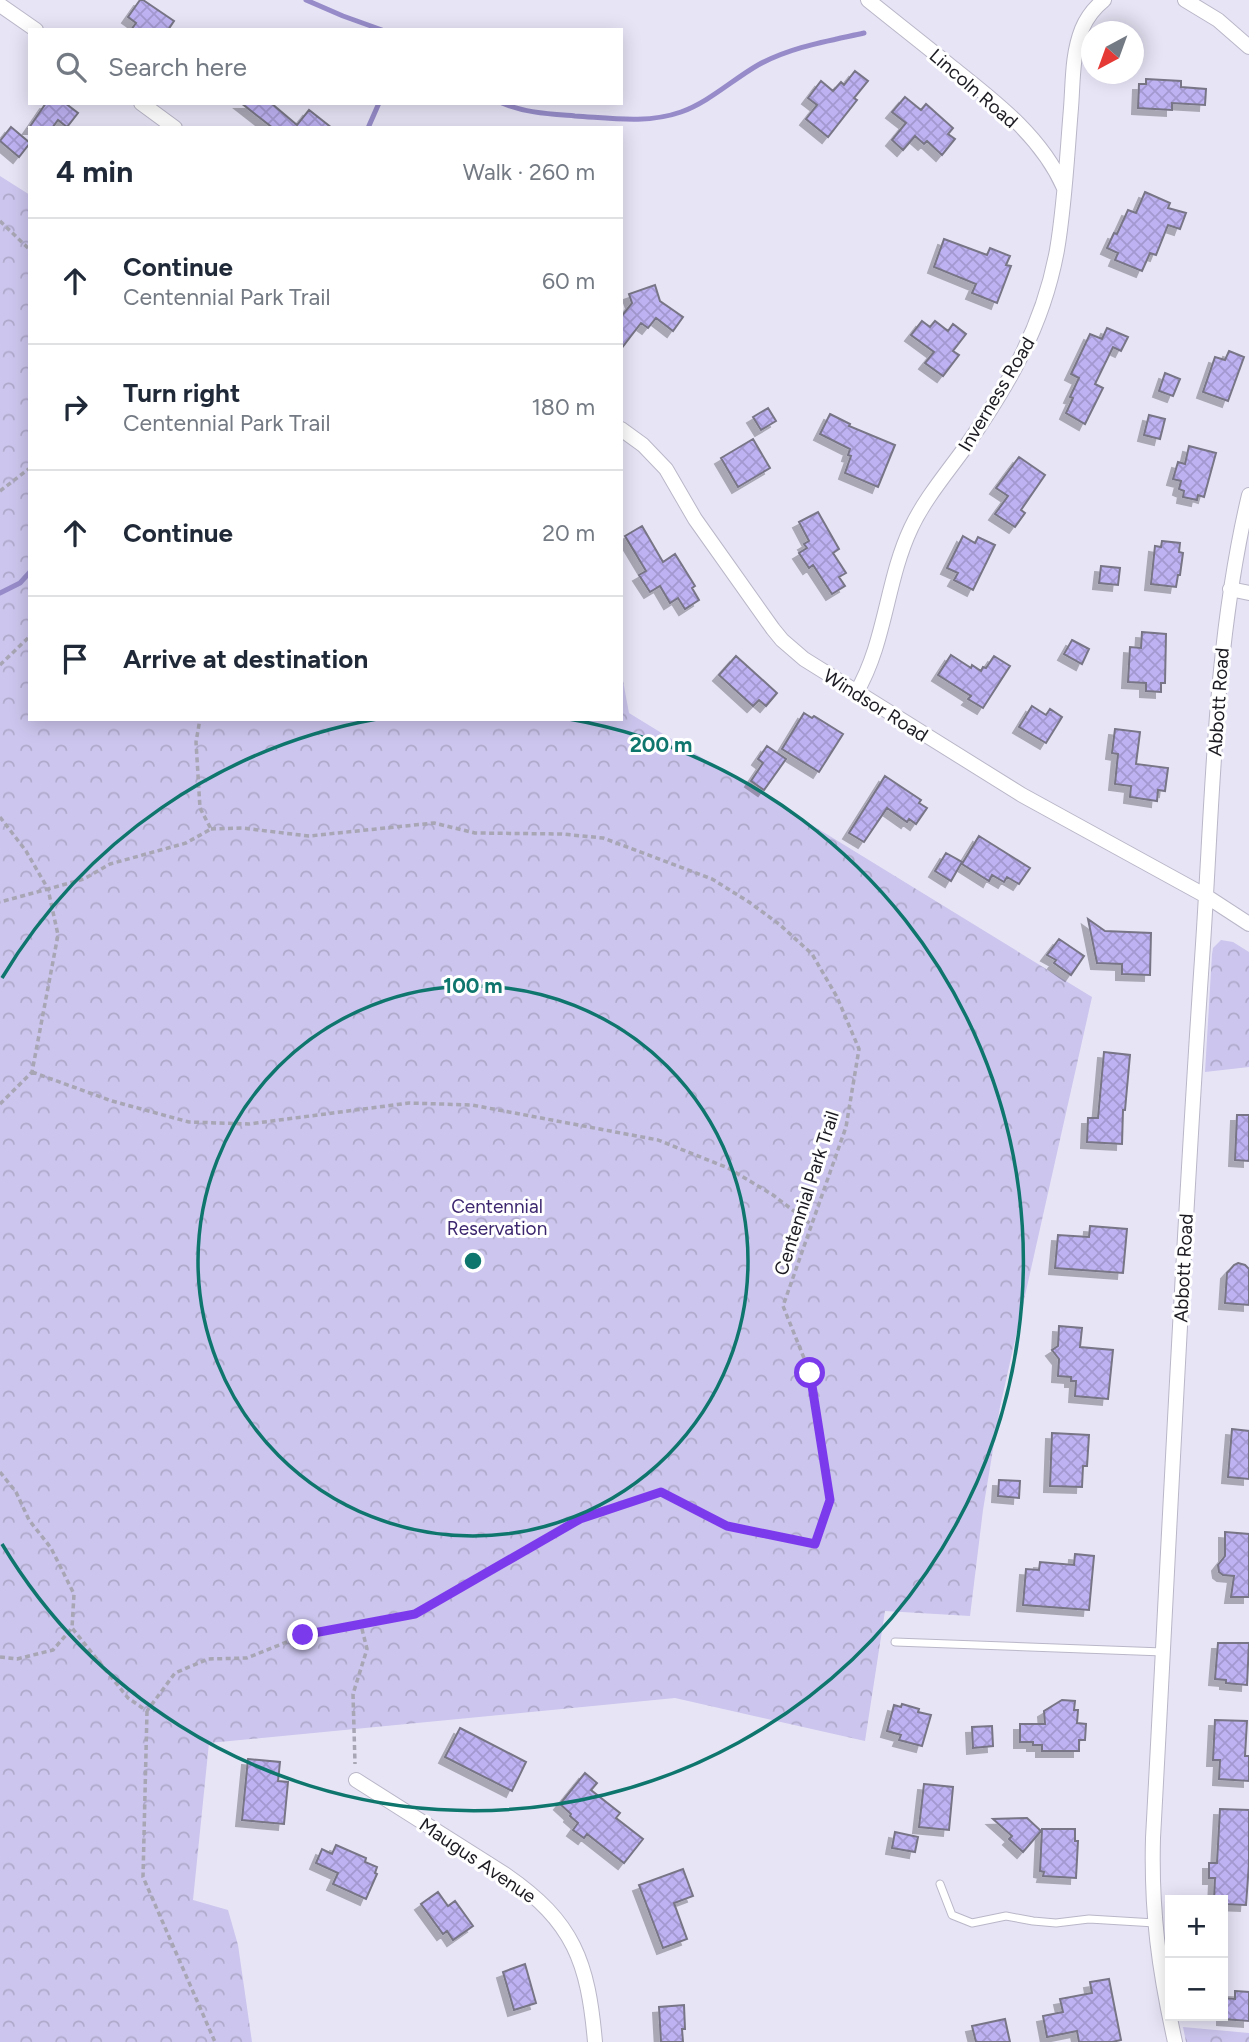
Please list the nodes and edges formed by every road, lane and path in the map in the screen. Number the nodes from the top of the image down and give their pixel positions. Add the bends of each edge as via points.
1 (867, 0) edge
2 (1104, 0) edge
3 (1185, 0) edge
4 (0, 5) edge
5 (33, 28) edge
6 (1249, 47) edge
7 (144, 105) edge
8 (173, 126) edge
9 (1064, 190) junction
10 (0, 221) edge
11 (28, 248) edge
12 (623, 430) edge
13 (28, 470) edge
14 (0, 491) edge
15 (1249, 495) edge
16 (1230, 589) junction
17 (1249, 593) edge
18 (28, 638) edge
19 (0, 665) edge
20 (856, 693) junction
21 (200, 721) edge
22 (0, 817) edge
23 (211, 829) junction
24 (48, 889) junction
25 (1206, 897) junction
26 (0, 902) edge
27 (1249, 924) edge
28 (32, 1072) junction
29 (0, 1104) edge
30 (811, 1225) junction
31 (0, 1472) edge
32 (361, 1625) junction
33 (72, 1628) junction
34 (895, 1642) dead end
35 (1163, 1652) junction
36 (0, 1657) edge
37 (147, 1711) junction
38 (356, 1780) joint
39 (940, 1884) dead end
40 (1155, 1923) junction
41 (215, 2042) edge
42 (595, 2042) edge
43 (1175, 2042) edge

1 - 9 street, Lincoln Road via 1012,118 1041,150
2 - 9 street, Inverness Road via 1086,20 1076,50
3 - 6 street
4 - 5 street
7 - 8 street
9 - 20 street, Inverness Road via 1055,260 1034,330 989,413 912,525 872,660
10 - 11 path
12 - 20 street, Windsor Road via 666,470 695,519 782,640
13 - 14 path
15 - 16 street, Abbott Road
16 - 17 street
16 - 25 street, Abbott Road via 1217,694
18 - 19 path
20 - 25 street, Windsor Road via 1022,795
21 - 23 path via 200,808
22 - 24 path
23 - 24 path, Centennial Park Trail via 186,843 110,864 84,879
23 - 30 path, Centennial Park Trail via 309,836 434,823 475,833 604,838 712,879 750,902 812,954 838,998 859,1049 846,1127
24 - 26 path, Centennial Park Trail
24 - 28 path via 58,935
25 - 27 street, Windsor Road
25 - 35 street, Abbott Road
28 - 29 path
28 - 30 path via 189,1122 249,1124 409,1103 472,1105 658,1140 728,1168
30 - 32 path, Centennial Park Trail via 783,1306 810,1373 830,1500 815,1544 727,1526 661,1492 580,1519 415,1614
31 - 33 path via 51,1548 74,1594
32 - 37 path via 303,1635 247,1658 208,1659 175,1674
32 - 38 path via 367,1649 353,1694
33 - 36 path via 53,1650 17,1659
33 - 37 path via 128,1698
34 - 35 lane
35 - 40 street, Abbott Road via 1153,1838
37 - 41 path via 143,1877
38 - 42 street, Maugus Avenue via 506,1875 547,1909 580,1960 589,1989
39 - 40 lane via 952,1915 972,1923 1006,1916 1056,1923 1089,1919
40 - 43 street, Abbott Road

